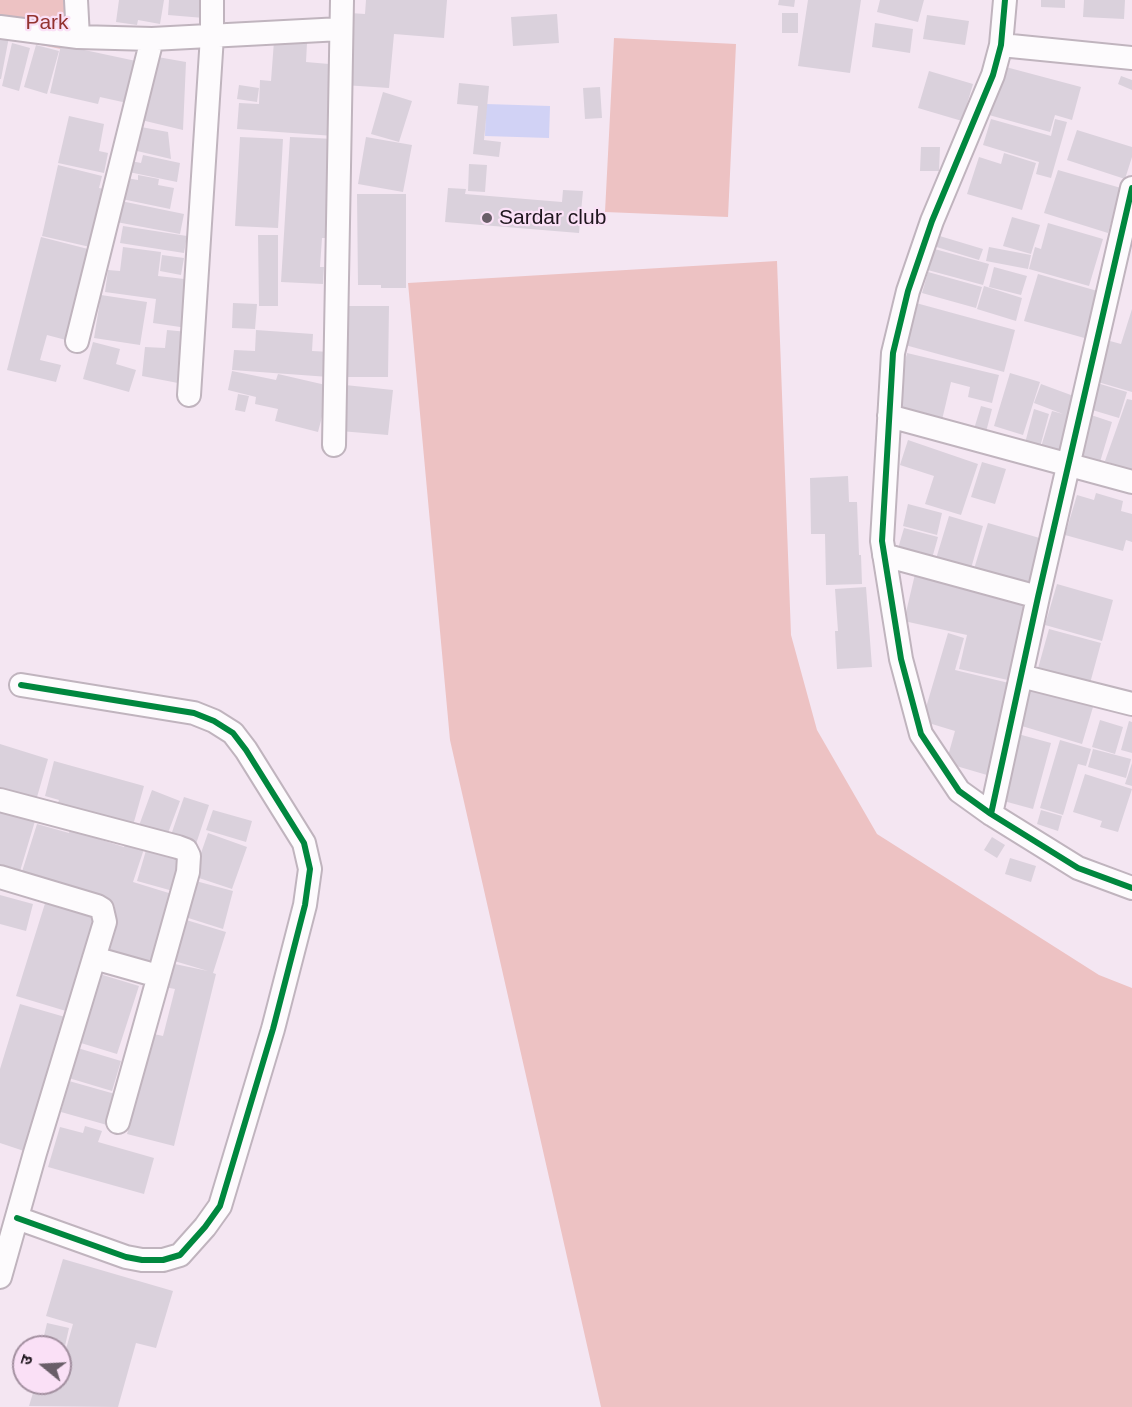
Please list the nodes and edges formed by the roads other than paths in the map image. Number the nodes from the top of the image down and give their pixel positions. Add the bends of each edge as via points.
1 (76, 0) edge
2 (212, 0) edge
3 (342, 0) edge
4 (1005, 0) edge
5 (0, 27) edge
6 (341, 29) junction
7 (212, 36) junction
8 (78, 38) junction
9 (152, 39) junction
10 (1001, 45) junction
11 (1132, 58) edge
12 (1132, 188) edge
13 (1122, 278) edge
14 (76, 341) dead end
15 (189, 395) dead end
16 (889, 416) junction
17 (334, 445) dead end
18 (1069, 464) junction
19 (1132, 482) edge
20 (884, 555) junction
21 (1038, 597) junction
22 (1021, 676) junction
23 (21, 685) dead end
24 (1132, 704) edge
25 (0, 800) edge
26 (991, 814) junction
27 (0, 877) edge
28 (1132, 888) edge
29 (94, 958) junction
30 (158, 976) junction
31 (118, 1122) dead end
32 (17, 1218) junction
33 (0, 1277) edge

1 - 8 street
2 - 7 street
3 - 6 street
4 - 10 street
5 - 8 street
6 - 7 street
6 - 17 street
7 - 9 street
7 - 15 street
8 - 9 street
9 - 14 street
10 - 11 street
10 - 16 street via 993,75 932,221 908,291 893,354
12 - 13 street
13 - 18 street
16 - 18 street
16 - 20 street
18 - 19 street
18 - 21 street
20 - 21 street
20 - 26 street via 901,659 921,734 959,791
21 - 22 street
22 - 24 street
22 - 26 street
23 - 32 street via 194,713 233,733 304,843 310,869 305,905 270,1040 220,1206 205,1227 180,1255 142,1260
25 - 30 street via 186,850 190,866
26 - 28 street via 1078,868
27 - 29 street via 102,909 105,922
29 - 30 street
29 - 32 street
30 - 31 street
32 - 33 street

